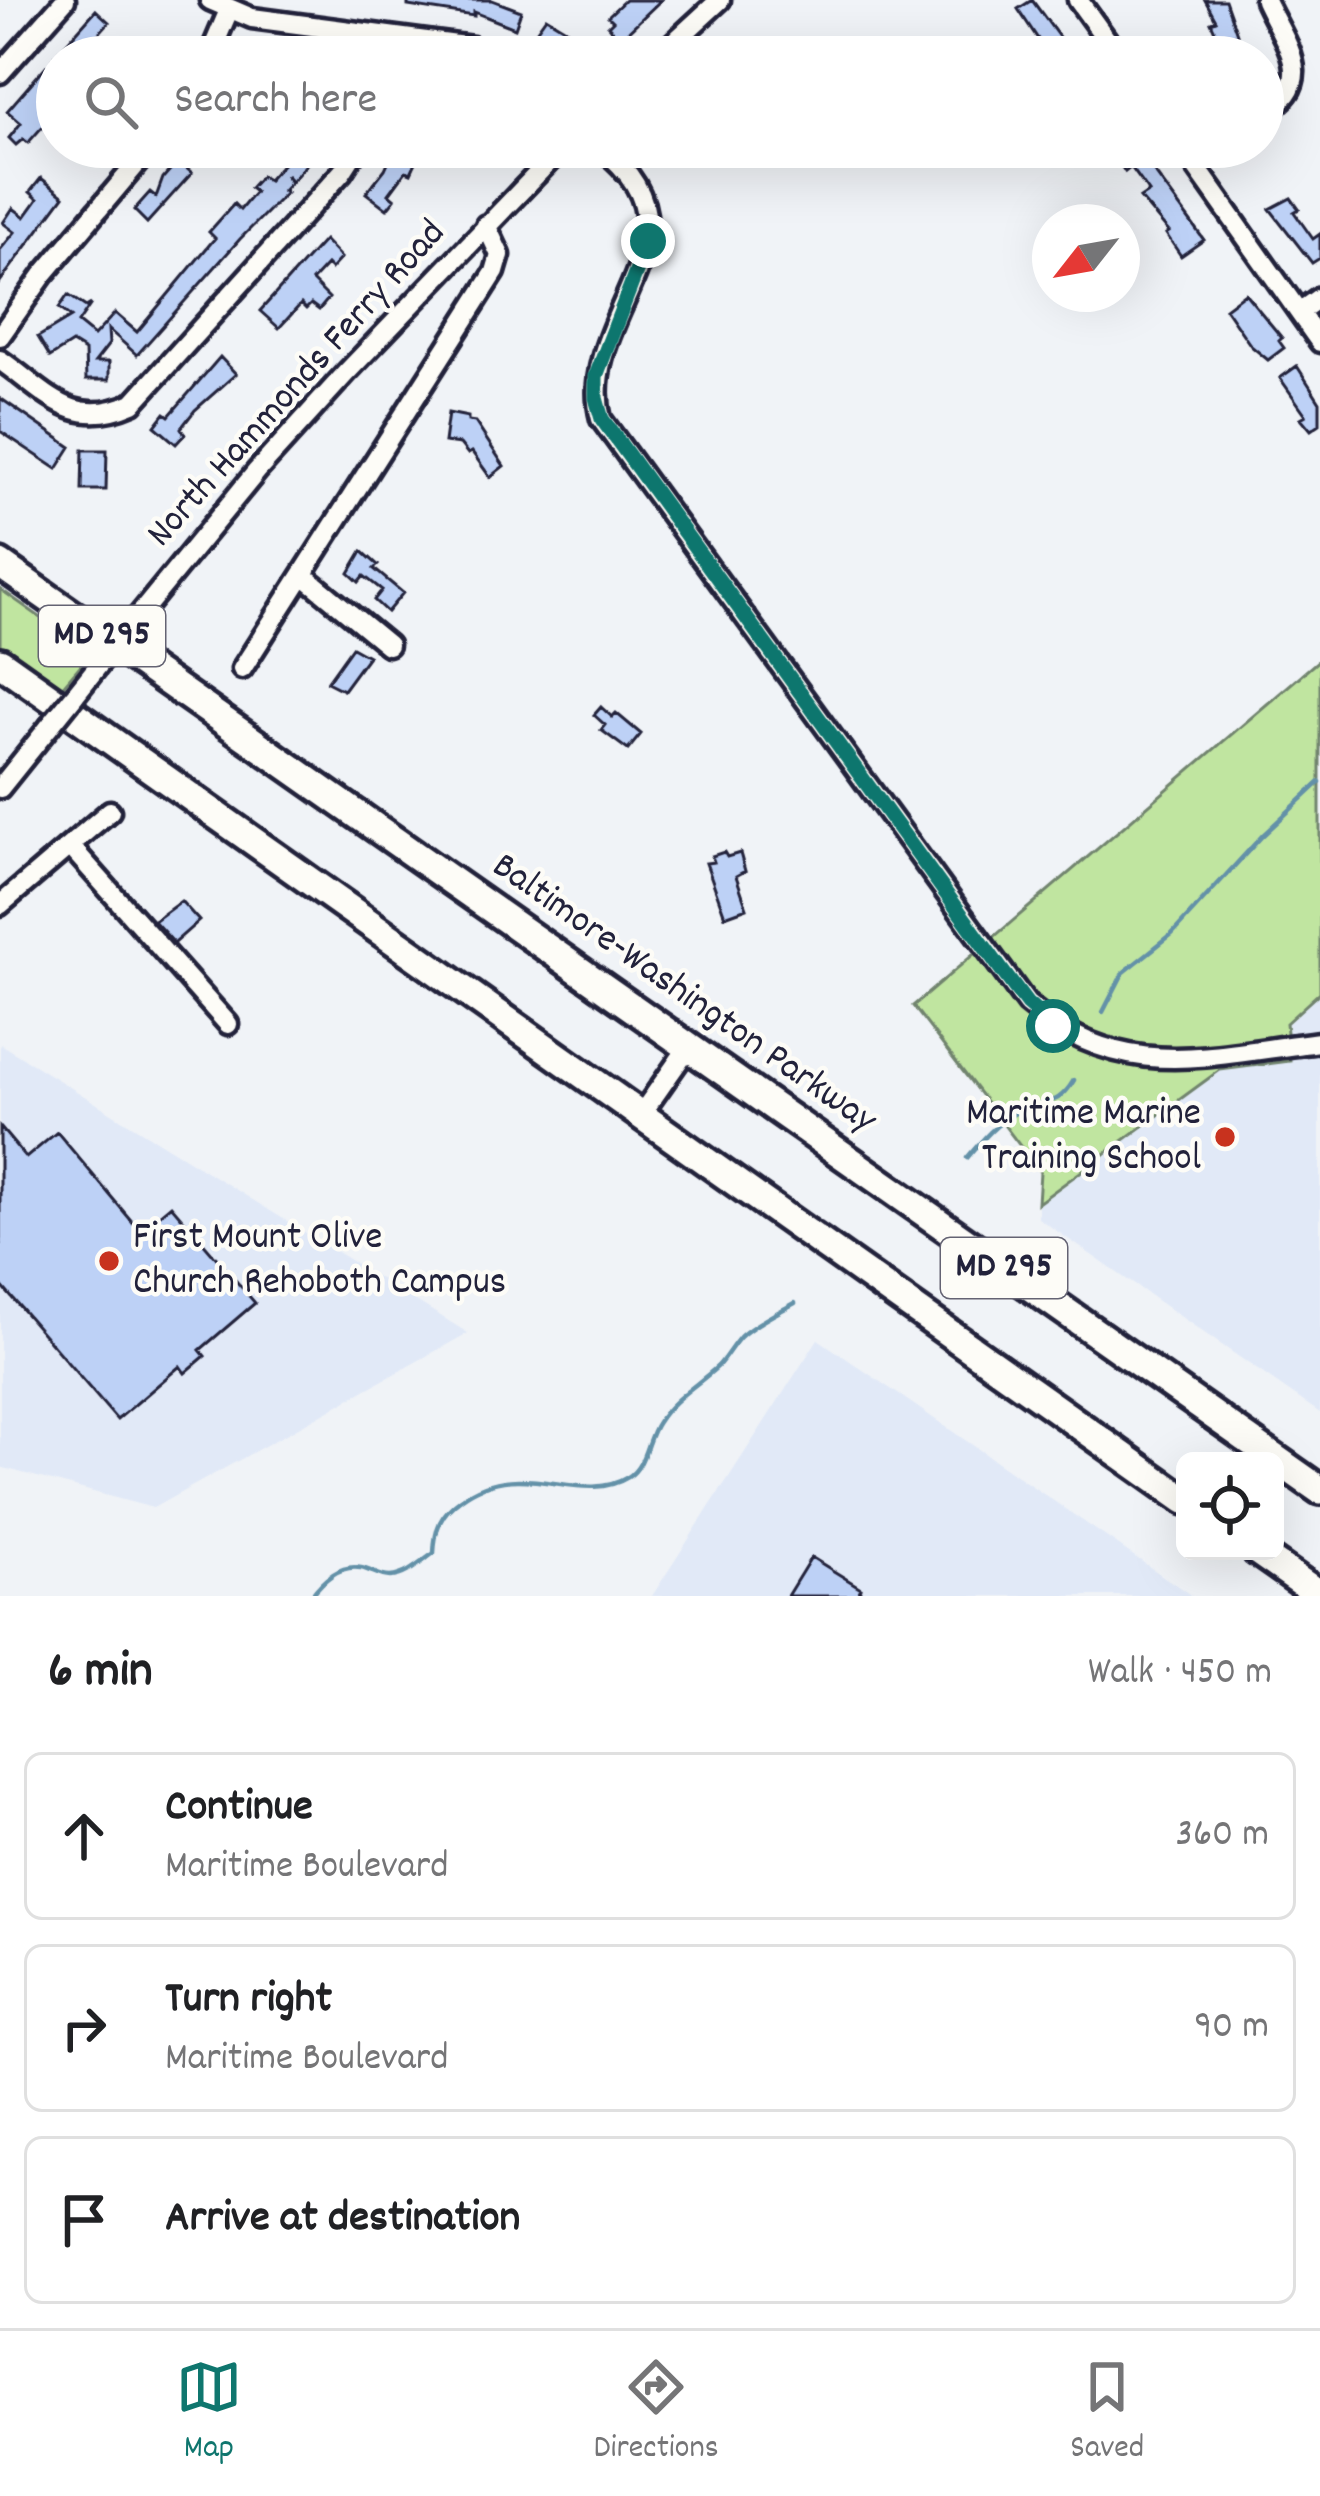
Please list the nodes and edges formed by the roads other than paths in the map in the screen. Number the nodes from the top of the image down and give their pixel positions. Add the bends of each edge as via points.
1 (65, 0) edge
2 (210, 0) edge
3 (720, 0) edge
4 (1078, 0) edge
5 (1265, 0) edge
6 (229, 10) junction
7 (218, 36) edge
8 (339, 36) edge
9 (681, 36) edge
10 (1104, 36) edge
11 (1281, 36) edge
12 (1284, 42) edge
13 (0, 73) edge
14 (1284, 100) edge
15 (133, 168) edge
16 (345, 168) edge
17 (542, 168) edge
18 (622, 168) edge
19 (1202, 168) edge
20 (486, 225) junction
21 (1320, 297) edge
22 (1300, 312) junction
23 (0, 336) edge
24 (1320, 342) edge
25 (0, 360) edge
26 (0, 564) edge
27 (303, 575) junction
28 (388, 645) dead end
29 (0, 662) edge
30 (242, 669) dead end
31 (0, 788) edge
32 (110, 811) dead end
33 (70, 847) junction
34 (0, 905) edge
35 (228, 1024) dead end
36 (1320, 1042) edge
37 (689, 1046) junction
38 (640, 1116) junction
39 (1320, 1490) edge
40 (1176, 1494) edge
41 (1271, 1560) edge
42 (1320, 1594) edge

1 - 13 street
2 - 6 street
3 - 9 street
4 - 10 street
5 - 11 street
6 - 7 street
6 - 8 street
12 - 14 street via 1296,75
15 - 23 street
16 - 25 street via 133,403 82,415
17 - 20 street, North Hammonds Ferry Road
18 - 36 street via 649,220 648,241 596,376 602,419 1027,1004 1086,1044 1150,1059
19 - 22 street
20 - 27 street via 500,255 495,272
20 - 31 street, North Hammonds Ferry Road, bridge via 257,471
21 - 22 street
22 - 24 street
26 - 37 highway, Baltimore-Washington Parkway / MD 295
27 - 28 street
27 - 30 street
29 - 38 highway, MD 295
32 - 33 street
33 - 34 street
33 - 35 street
37 - 38 street
37 - 39 highway, Baltimore-Washington Parkway / MD 295
38 - 40 highway, MD 295
41 - 42 highway

